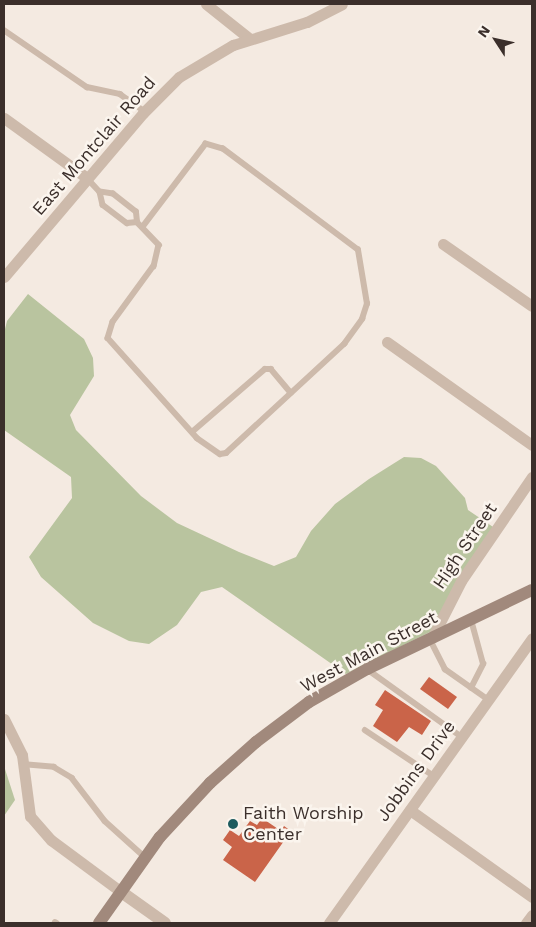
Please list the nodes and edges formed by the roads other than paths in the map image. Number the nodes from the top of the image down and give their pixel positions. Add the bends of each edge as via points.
1 (206, 4) edge
2 (342, 4) edge
3 (4, 30) edge
4 (250, 39) junction
5 (144, 111) junction
6 (4, 118) edge
7 (87, 178) junction
8 (100, 192) junction
9 (137, 222) junction
10 (143, 227) junction
11 (443, 244) dead end
12 (4, 278) edge
13 (532, 306) edge
14 (387, 342) dead end
15 (291, 393) junction
16 (192, 432) junction
17 (532, 445) edge
18 (532, 478) edge
19 (532, 590) edge
20 (470, 619) junction
21 (431, 638) junction
22 (532, 638) edge
23 (367, 669) junction
24 (470, 688) junction
25 (489, 700) junction
26 (4, 719) edge
27 (365, 730) dead end
28 (462, 737) junction
29 (22, 764) junction
30 (434, 776) junction
31 (410, 810) junction
32 (145, 857) junction
33 (120, 891) junction
34 (532, 897) edge
35 (532, 915) edge
36 (99, 923) edge
37 (165, 923) edge
38 (329, 923) edge
39 (526, 923) edge

1 - 4 street
2 - 4 street, East Montclair Road via 307,22
3 - 5 lane via 87,88 120,94
4 - 5 street, East Montclair Road via 196,66
5 - 7 street, East Montclair Road
6 - 7 street
7 - 8 lane
7 - 12 street, East Montclair Road
8 - 9 lane via 113,194 136,212
8 - 9 lane via 103,205 127,223
9 - 10 lane
10 - 15 lane via 206,144 223,149 355,245 367,304 362,319 344,344
10 - 16 lane via 159,245 154,266 113,322 108,338
11 - 13 street
14 - 17 street
15 - 16 lane via 226,453 209,448
15 - 16 lane via 270,369 265,369
18 - 21 street, High Street via 461,581
19 - 20 main road, West Main Street
20 - 21 main road, West Main Street
20 - 24 lane via 483,664
21 - 23 main road, West Main Street
21 - 24 lane via 445,669
22 - 25 street, Jobbins Drive
23 - 28 lane
23 - 32 main road, West Main Street via 309,702 256,742 210,783
24 - 25 lane
25 - 28 street, Jobbins Drive
26 - 29 street
27 - 30 lane
28 - 30 street, Jobbins Drive
29 - 32 lane via 54,767 72,778 105,821
29 - 33 street via 25,804 36,825
30 - 31 street, Jobbins Drive
31 - 34 street
31 - 38 street, Jobbins Drive
32 - 33 main road, West Main Street
33 - 36 main road, West Main Street
33 - 37 street
35 - 39 street

